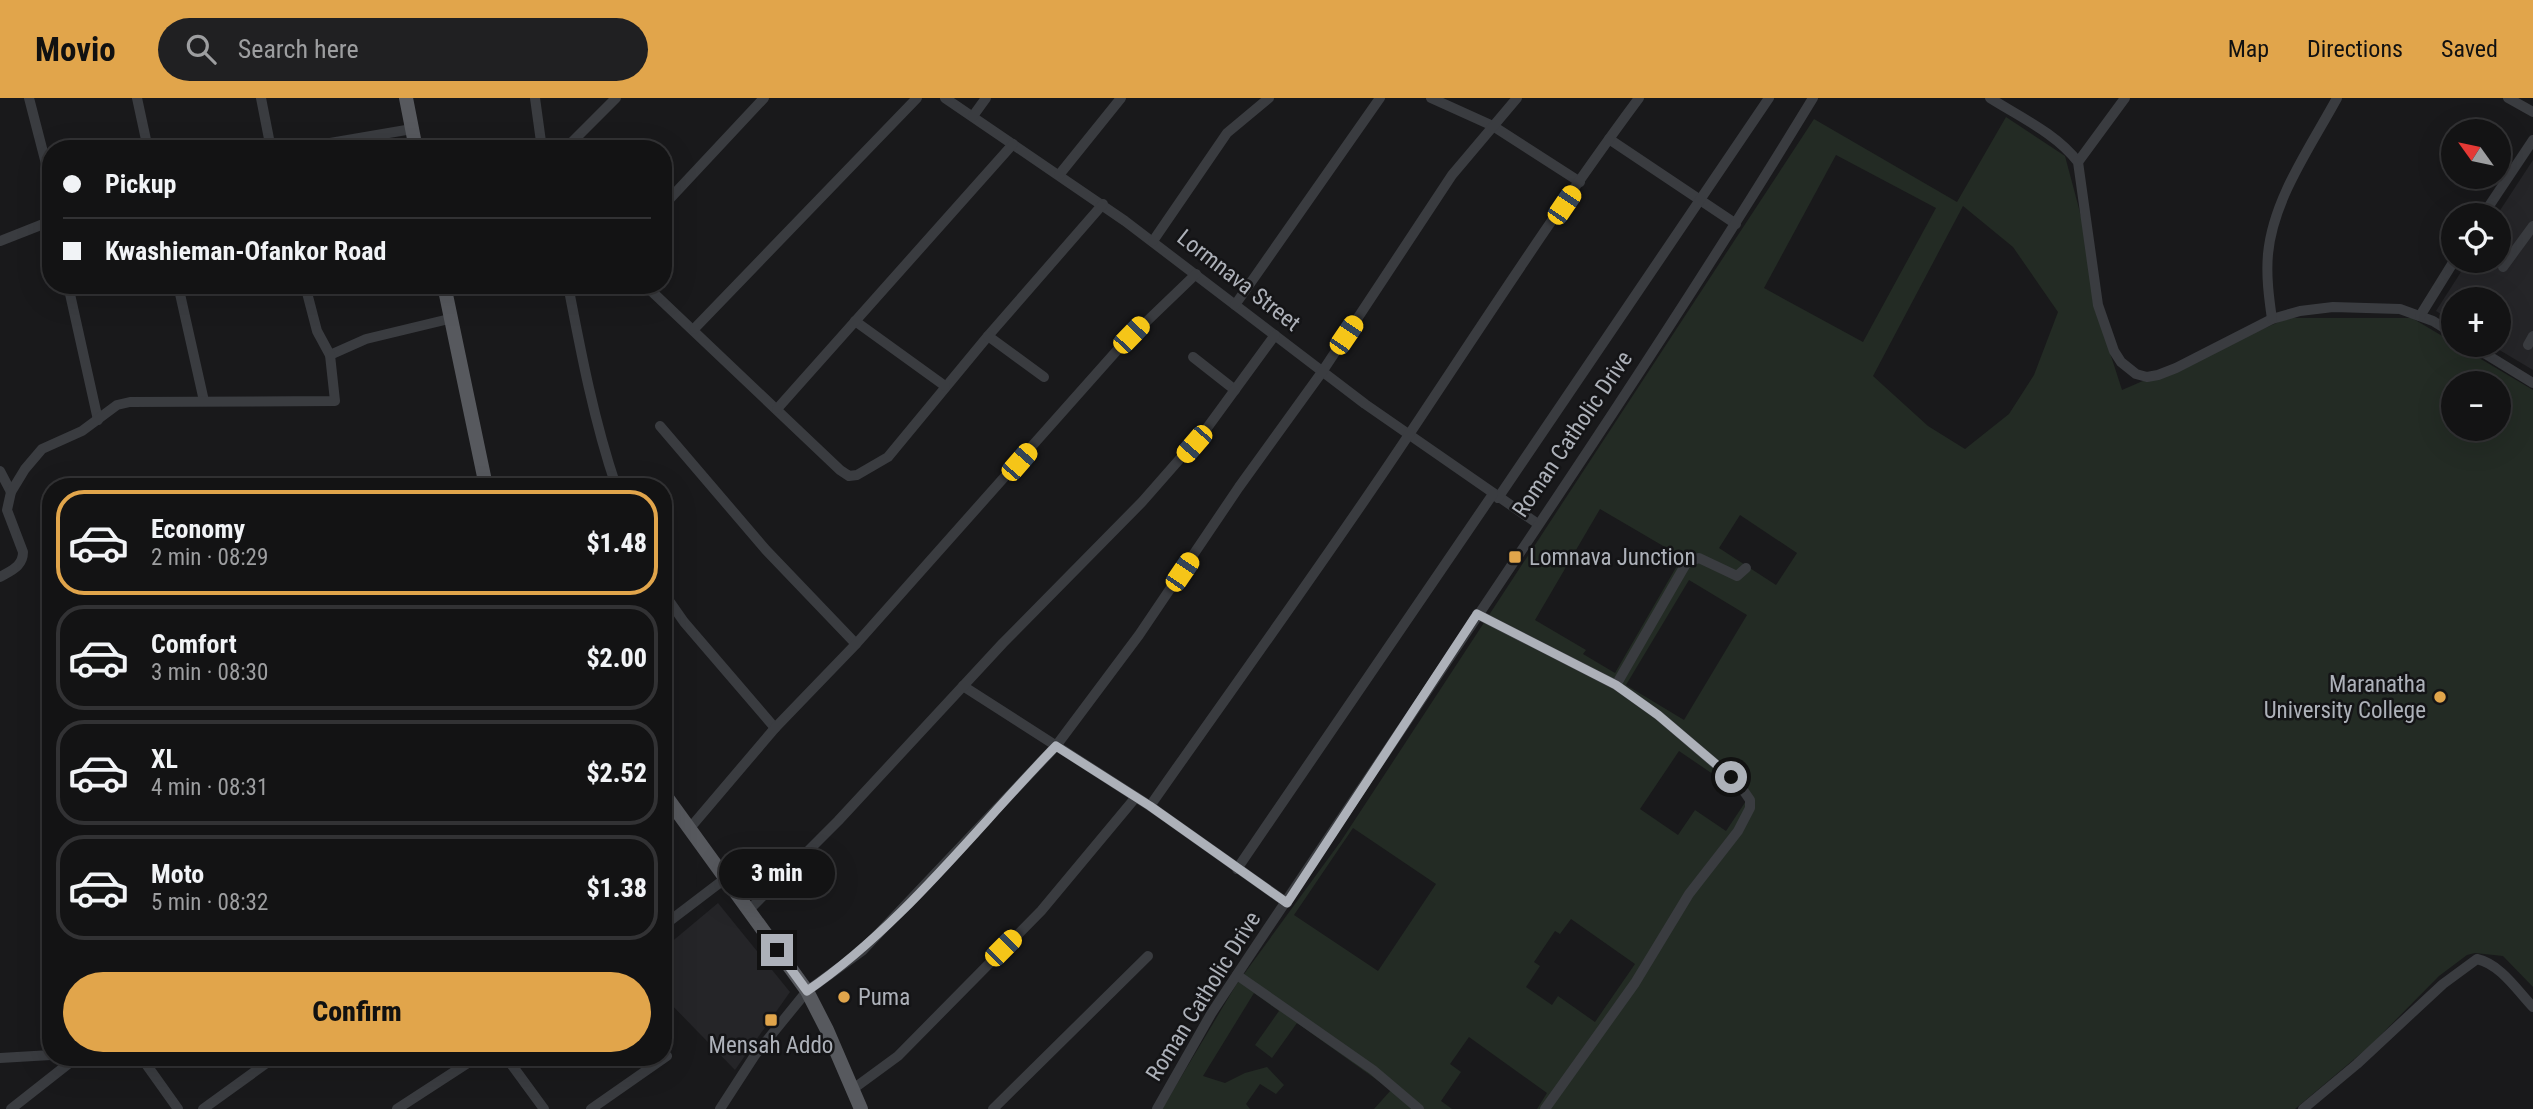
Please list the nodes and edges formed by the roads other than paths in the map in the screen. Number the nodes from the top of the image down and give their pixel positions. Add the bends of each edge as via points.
1 (29, 98) edge
2 (137, 98) edge
3 (261, 98) edge
4 (406, 98) edge
5 (535, 98) edge
6 (616, 98) edge
7 (764, 98) edge
8 (917, 98) edge
9 (945, 98) edge
10 (986, 98) edge
11 (1121, 98) edge
12 (1269, 98) edge
13 (1380, 98) edge
14 (1431, 98) edge
15 (1517, 98) edge
16 (1639, 98) edge
17 (1769, 98) edge
18 (1814, 98) edge
19 (1990, 98) edge
20 (2125, 98) edge
21 (2337, 98) edge
22 (2508, 98) edge
23 (2533, 112) edge
24 (973, 116) junction
25 (1493, 126) junction
26 (412, 129) junction
27 (1609, 139) junction
28 (146, 140) edge
29 (269, 140) edge
30 (348, 140) edge
31 (414, 140) edge
32 (541, 140) edge
33 (574, 140) edge
34 (2533, 140) edge
35 (1013, 144) junction
36 (42, 148) edge
37 (2078, 162) junction
38 (1059, 175) junction
39 (1580, 182) junction
40 (672, 196) edge
41 (1701, 200) junction
42 (2491, 203) edge
43 (1103, 204) junction
44 (42, 224) edge
45 (1736, 224) junction
46 (2533, 226) edge
47 (0, 241) edge
48 (1153, 241) junction
49 (2521, 244) junction
50 (2533, 251) edge
51 (2511, 256) edge
52 (2447, 273) edge
53 (1196, 274) junction
54 (70, 294) edge
55 (180, 294) edge
56 (307, 294) edge
57 (445, 294) edge
58 (570, 294) edge
59 (655, 294) edge
60 (1235, 304) junction
61 (2420, 316) junction
62 (449, 319) junction
63 (2272, 319) junction
64 (855, 321) junction
65 (2441, 327) edge
66 (694, 329) junction
67 (1275, 335) junction
68 (988, 336) junction
69 (330, 355) junction
70 (1192, 356) dead end
71 (2490, 357) edge
72 (1322, 372) junction
73 (1044, 377) dead end
74 (2533, 383) edge
75 (945, 386) junction
76 (1235, 390) junction
77 (204, 401) junction
78 (777, 409) junction
79 (98, 420) junction
80 (660, 426) dead end
81 (1408, 436) junction
82 (0, 471) edge
83 (484, 478) edge
84 (613, 478) edge
85 (11, 492) junction
86 (1495, 496) junction
87 (1538, 524) junction
88 (1746, 568) dead end
89 (0, 577) edge
90 (672, 605) edge
91 (1477, 614) junction
92 (856, 644) junction
93 (1616, 685) junction
94 (963, 686) junction
95 (775, 728) junction
96 (1056, 746) junction
97 (1136, 797) junction
98 (672, 804) edge
99 (1150, 806) junction
100 (690, 828) junction
101 (1237, 869) junction
102 (726, 878) junction
103 (1287, 903) junction
104 (750, 910) junction
105 (672, 919) edge
106 (1148, 956) dead end
107 (1237, 975) junction
108 (807, 991) junction
109 (2533, 1007) edge
110 (42, 1056) edge
111 (0, 1058) edge
112 (66, 1066) edge
113 (147, 1066) edge
114 (263, 1066) edge
115 (463, 1066) edge
116 (513, 1066) edge
117 (653, 1066) edge
118 (853, 1089) junction
119 (11, 1109) edge
120 (178, 1109) edge
121 (203, 1109) edge
122 (397, 1109) edge
123 (544, 1109) edge
124 (591, 1109) edge
125 (720, 1109) edge
126 (861, 1109) edge
127 (993, 1109) edge
128 (1157, 1109) edge
129 (1419, 1109) edge
130 (1545, 1109) edge
131 (2303, 1109) edge

1 - 36 street
2 - 28 street
3 - 29 street
4 - 26 main road
5 - 32 street
6 - 33 street
7 - 40 street
8 - 66 street
9 - 24 street, Lormnava Street
10 - 24 street
11 - 38 street
12 - 48 street via 1227,134
13 - 60 street
14 - 25 street
15 - 25 street
16 - 27 street
17 - 41 street
18 - 45 street, Roman Catholic Drive
19 - 37 street via 2049,135
20 - 37 street
21 - 63 street via 2293,178 2273,226 2268,255
22 - 23 street
24 - 35 street, Lormnava Street
25 - 39 street
25 - 72 street via 1452,175
26 - 30 street
26 - 31 main road
27 - 39 street
27 - 41 street
34 - 42 street
35 - 38 street, Lormnava Street
35 - 64 street
37 - 63 street via 2098,305 2114,351 2128,368 2147,377 2158,375
38 - 43 street, Lormnava Street
39 - 81 street
41 - 45 street
41 - 86 street
43 - 48 street, Lormnava Street
43 - 68 street
44 - 47 street
45 - 87 street, Roman Catholic Drive
46 - 49 street
48 - 53 street, Lormnava Street
49 - 50 street
49 - 51 street
52 - 61 street
53 - 60 street, Lormnava Street
53 - 92 street via 1120,347
54 - 79 street
55 - 77 street
56 - 69 street via 317,331
57 - 62 main road
58 - 84 street
59 - 66 street
60 - 67 street, Lormnava Street
61 - 63 street via 2400,309 2333,307
61 - 65 street
62 - 69 street via 366,339
62 - 83 main road
64 - 75 street
64 - 78 street
66 - 78 street
67 - 72 street, Lormnava Street
67 - 76 street
68 - 73 street
68 - 75 street
69 - 77 street via 335,401
70 - 76 street
71 - 74 street
72 - 81 street, Lormnava Street
72 - 96 street
75 - 78 street via 888,457 857,475 841,470
76 - 94 street via 1142,502
77 - 79 street via 123,403
79 - 85 street via 42,449
80 - 92 street via 766,550
81 - 86 street, Lormnava Street
81 - 99 street
82 - 85 street
85 - 89 street via 7,510 24,555 16,568
86 - 87 street, Lormnava Street
86 - 101 street
87 - 91 street, Roman Catholic Drive
88 - 93 street via 1737,576 1699,558 1687,562
90 - 95 street
91 - 93 street
91 - 103 street, Roman Catholic Drive
92 - 95 street
93 - 130 street via 1740,784 1751,800 1750,808
94 - 96 street
94 - 104 street
95 - 100 street
96 - 97 street
96 - 108 street via 862,950
97 - 99 street
97 - 118 street via 1041,911 898,1056
98 - 100 main road
99 - 101 street
100 - 102 main road
101 - 103 street
102 - 104 main road
102 - 105 street
103 - 107 street, Roman Catholic Drive
104 - 108 main road
106 - 127 street
107 - 128 street, Roman Catholic Drive
107 - 129 street via 1373,1070
108 - 118 main road
108 - 125 street via 755,1055
109 - 131 street via 2499,970 2477,959 2461,968
110 - 111 street
112 - 119 street
113 - 120 street
114 - 121 street
115 - 122 street
116 - 123 street
117 - 124 street
118 - 126 main road

